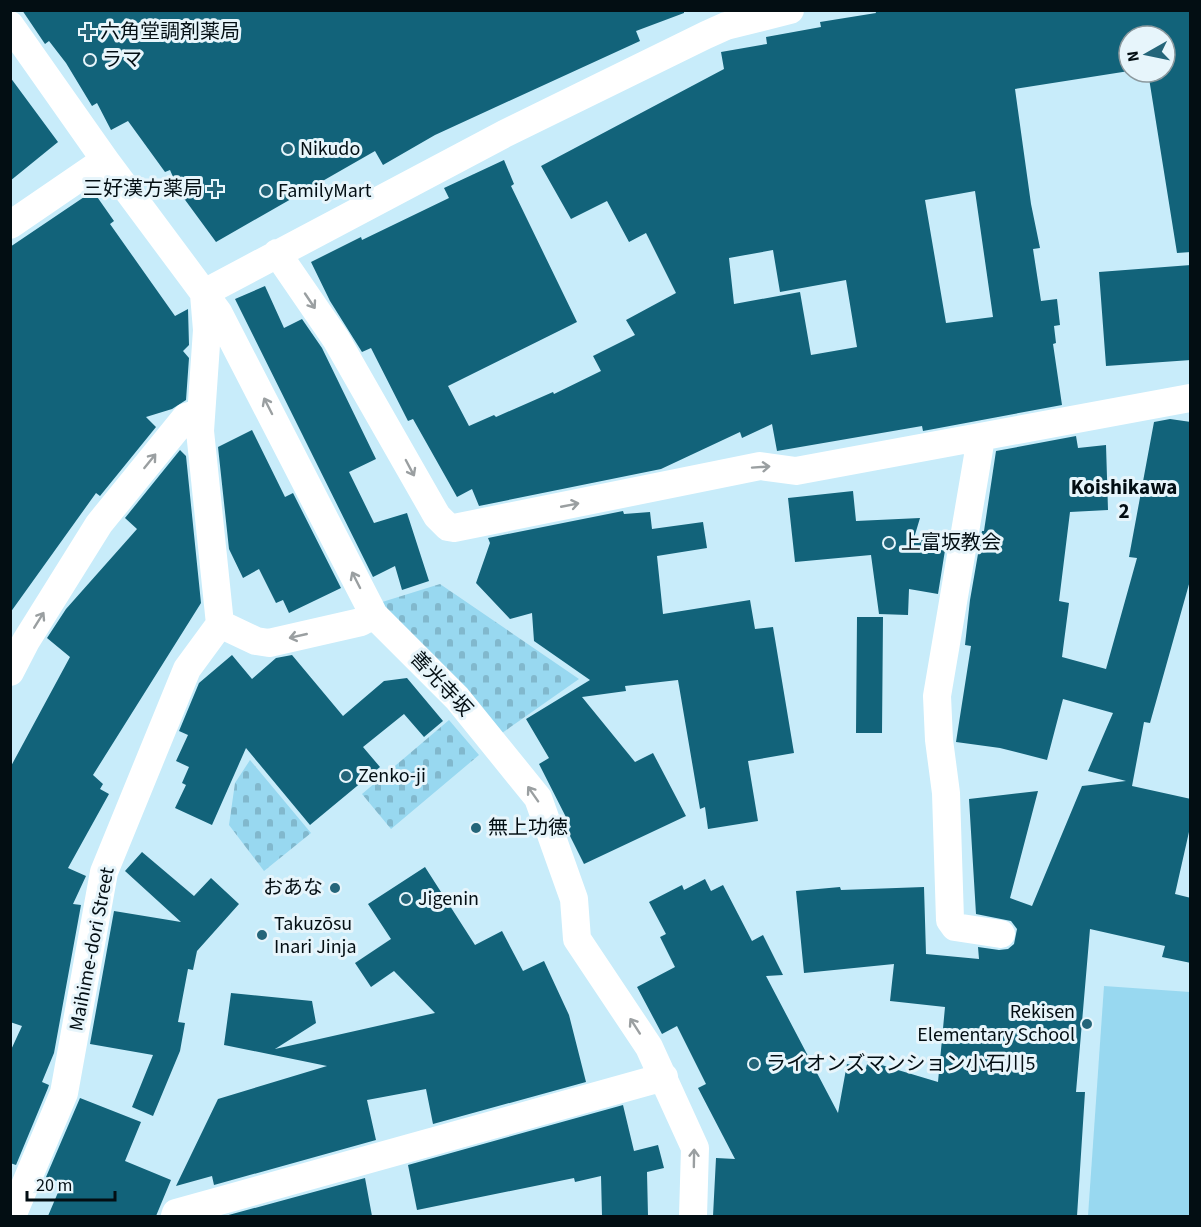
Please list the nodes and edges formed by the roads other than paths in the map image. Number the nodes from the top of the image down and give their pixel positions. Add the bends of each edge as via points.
1 (790, 10) edge
2 (723, 18) edge
3 (10, 25) edge
4 (105, 160) junction
5 (10, 225) edge
6 (277, 253) junction
7 (204, 293) junction
8 (1191, 398) edge
9 (200, 413) junction
10 (981, 438) junction
11 (374, 615) junction
12 (220, 624) junction
13 (10, 672) edge
14 (1001, 934) dead end
15 (664, 1077) junction
16 (12, 1216) edge
17 (175, 1216) edge
18 (693, 1216) edge

1 - 2 street
2 - 6 street
3 - 4 street, 善光寺坂
4 - 5 street
4 - 7 street, 善光寺坂
6 - 7 street
6 -> 10 street via 336,339 430,505 448,527 760,466 796,471
7 - 9 street via 207,330
11 -> 7 street, 善光寺坂 via 230,332
8 - 10 street
9 - 12 street
13 -> 9 street via 99,524 186,417
10 - 14 street via 936,696 946,793 950,920 955,927
11 -> 12 street via 361,622 269,643
15 -> 11 street, 善光寺坂 via 649,1047 578,939 574,899 538,798 457,698
12 - 16 street, Maihime-dori Street via 187,669 104,872 64,1093
15 - 17 street
18 -> 15 street, 善光寺坂 via 694,1148

